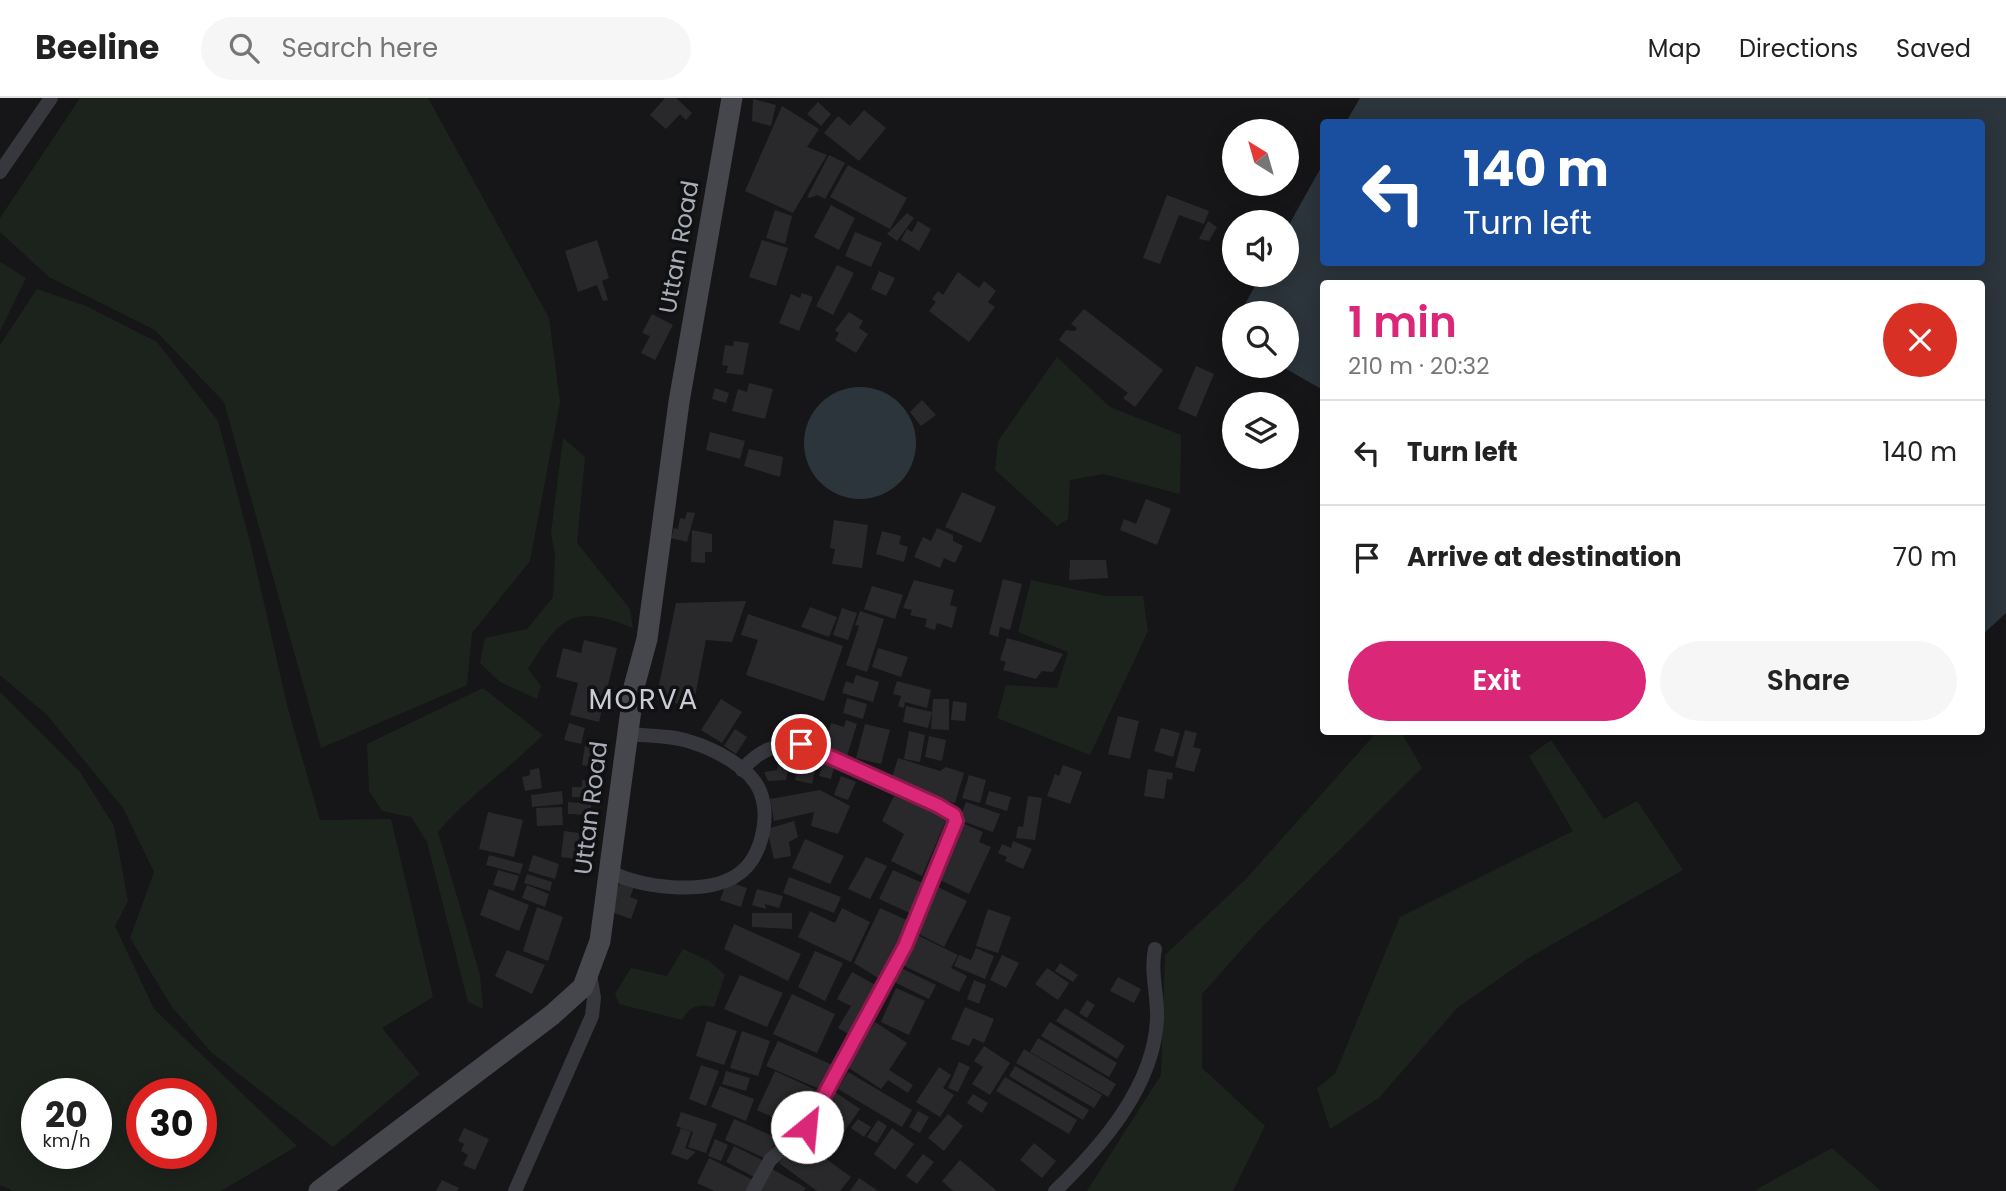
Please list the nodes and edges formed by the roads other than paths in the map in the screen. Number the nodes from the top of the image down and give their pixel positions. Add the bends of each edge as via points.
1 (51, 98) edge
2 (732, 98) edge
3 (0, 172) edge
4 (627, 734) junction
5 (742, 769) junction
6 (609, 871) junction
7 (1155, 949) dead end
8 (589, 969) junction
9 (319, 1191) edge
10 (515, 1191) edge
11 (753, 1191) edge
12 (1055, 1191) edge

1 - 3 street
2 - 4 main road, Uttan Road via 678,402 647,639
4 - 5 street via 688,741
4 - 6 main road, Uttan Road
5 - 6 street via 760,791 763,830 753,860 733,878 691,887 656,887 630,882
5 - 11 street via 763,750 801,744 937,805 956,821 905,946 807,1127 770,1160
6 - 8 main road, Uttan Road via 600,941
7 - 12 street via 1157,1017 1153,1049 1139,1084 1115,1123
8 - 9 main road, Uttan Road via 583,987 552,1015
8 - 10 street via 592,1016

